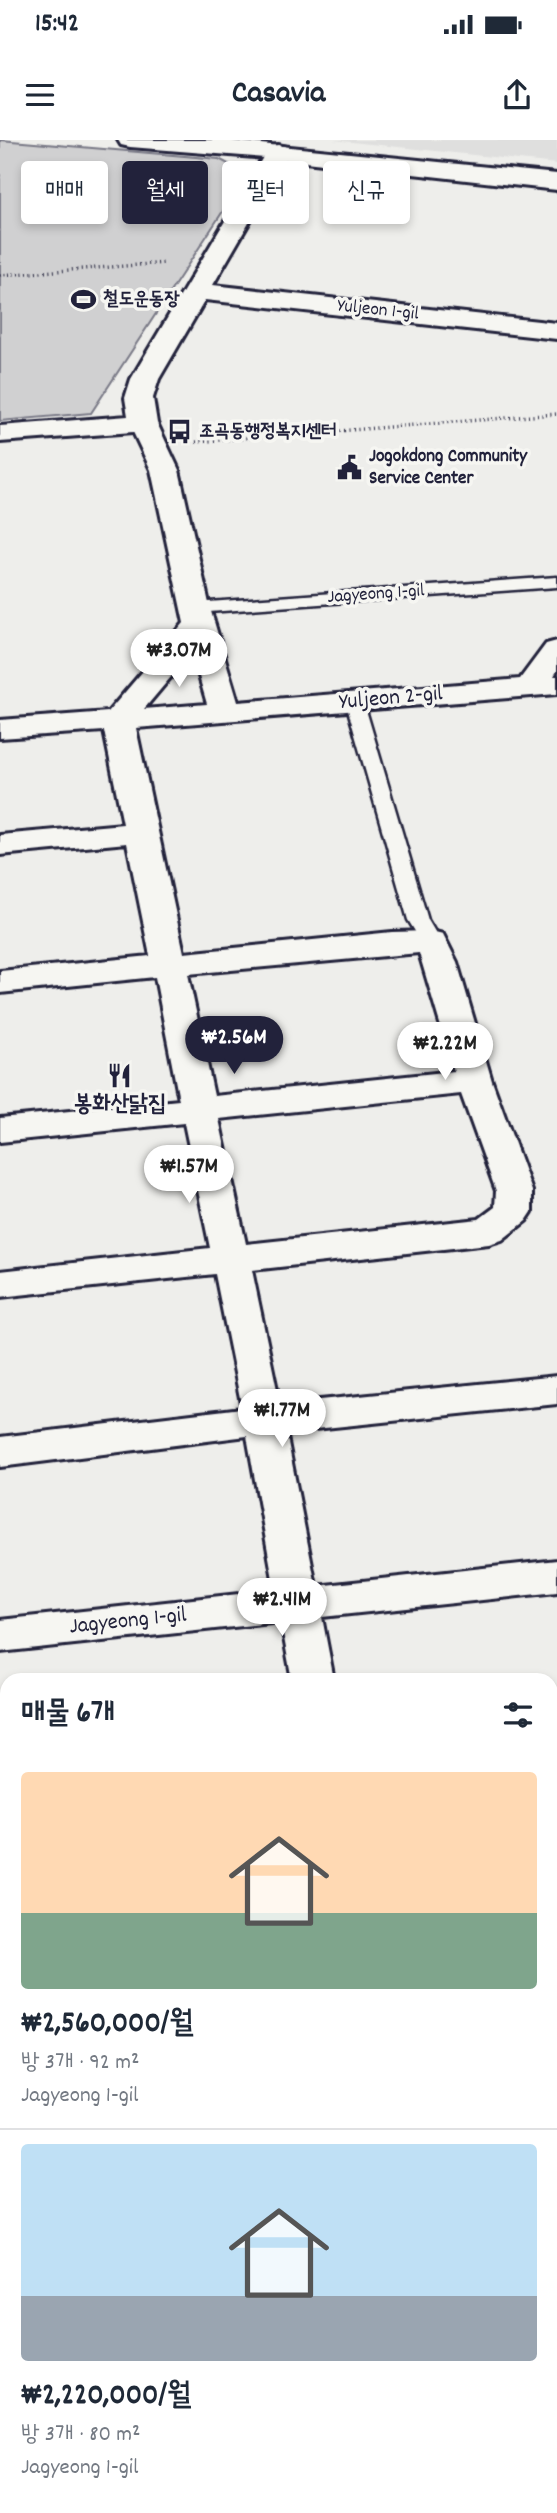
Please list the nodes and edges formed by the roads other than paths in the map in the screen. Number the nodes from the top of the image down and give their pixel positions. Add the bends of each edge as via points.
1 (130, 140) edge
2 (278, 152) junction
3 (557, 183) edge
4 (198, 291) junction
5 (557, 331) edge
6 (0, 434) edge
7 (148, 434) junction
8 (557, 582) edge
9 (198, 616) junction
10 (557, 650) edge
11 (543, 686) edge
12 (355, 703) junction
13 (225, 711) junction
14 (118, 720) junction
15 (0, 729) edge
16 (141, 832) junction
17 (0, 845) edge
18 (431, 942) junction
19 (169, 966) junction
20 (0, 982) edge
21 (474, 1081) junction
22 (199, 1108) junction
23 (0, 1130) edge
24 (231, 1260) junction
25 (0, 1284) edge
26 (557, 1390) edge
27 (264, 1420) junction
28 (0, 1452) edge
29 (557, 1576) edge
30 (299, 1604) junction
31 (0, 1636) edge
32 (312, 1673) edge

1 - 2 street
2 - 3 street
2 - 4 street
4 - 5 street, Yuljeon 1-gil
4 - 7 street via 145,379 139,398
6 - 7 street
7 - 9 street via 165,470
8 - 9 lane, Jagyeong 1-gil
9 - 13 street
9 - 14 street
10 - 11 street
11 - 12 street, Yuljeon 2-gil
12 - 13 street, Yuljeon 2-gil
12 - 18 lane via 418,920
13 - 14 street
14 - 15 street
14 - 16 street
16 - 17 street
16 - 19 street
18 - 19 street
18 - 21 street
19 - 20 street
19 - 22 street
21 - 22 street
21 - 24 street via 514,1191 513,1212 489,1231
22 - 23 street
22 - 24 street
24 - 25 street
24 - 27 street
26 - 27 street
27 - 28 street
27 - 30 street
29 - 30 street, Jagyeong 1-gil
30 - 31 street, Jagyeong 1-gil
30 - 32 street

